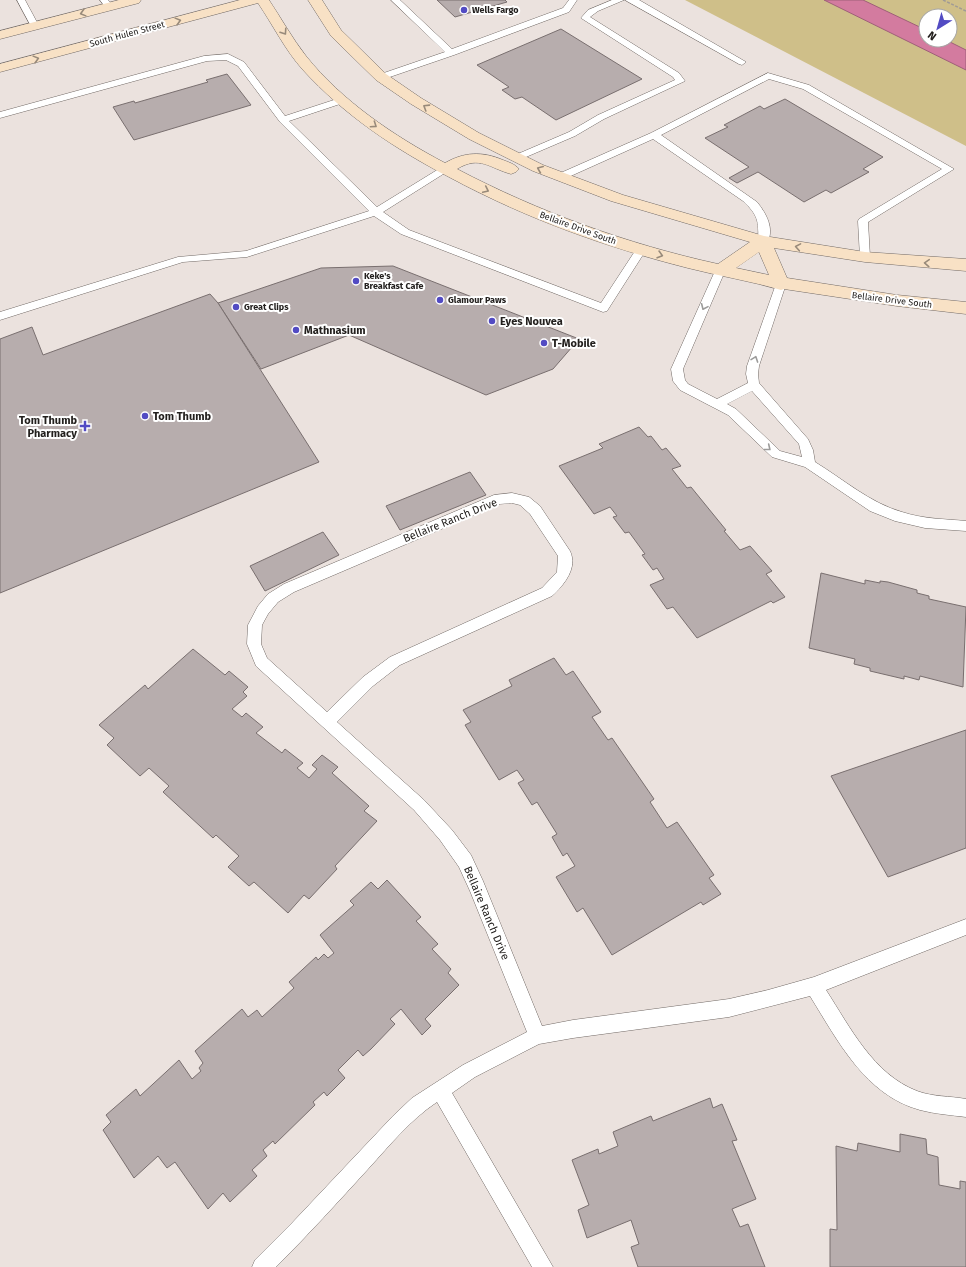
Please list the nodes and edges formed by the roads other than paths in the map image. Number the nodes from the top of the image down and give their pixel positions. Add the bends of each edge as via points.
1 (21, 0) edge
2 (134, 0) edge
3 (255, 0) edge
4 (262, 0) edge
5 (315, 0) edge
6 (395, 0) edge
7 (573, 0) edge
8 (620, 0) edge
9 (629, 0) edge
10 (106, 3) edge
11 (35, 26) junction
12 (0, 35) edge
13 (451, 53) junction
14 (742, 62) dead end
15 (0, 68) edge
16 (381, 77) junction
17 (343, 100) junction
18 (0, 115) edge
19 (283, 120) junction
20 (654, 136) junction
21 (516, 158) junction
22 (445, 169) junction
23 (560, 177) junction
24 (654, 209) junction
25 (376, 212) junction
26 (763, 241) junction
27 (641, 250) junction
28 (865, 257) junction
29 (966, 265) edge
30 (720, 271) junction
31 (781, 284) junction
32 (966, 308) edge
33 (0, 316) edge
34 (754, 385) junction
35 (718, 404) junction
36 (809, 464) junction
37 (966, 526) edge
38 (327, 722) junction
39 (966, 927) edge
40 (814, 986) junction
41 (537, 1036) junction
42 (440, 1090) junction
43 (966, 1108) edge
44 (262, 1267) edge
45 (543, 1267) edge

1 - 11 lane
2 - 10 main road
15 -> 3 main road, South Hulen Street
4 -> 17 main road, Bellaire Drive South via 306,64
5 - 16 main road via 336,33
6 - 13 lane
7 - 13 lane via 566,10
8 - 21 lane via 585,18 676,75 680,81 601,117 572,134
9 - 14 lane
10 -> 11 main road
11 - 12 main road
13 - 16 lane
21 -> 16 main road via 443,118
17 - 19 lane
17 -> 22 main road, Bellaire Drive South via 393,138
18 - 19 lane via 207,58 228,57 240,64
19 - 25 lane
20 - 23 lane
20 - 26 lane via 748,199 760,210 765,223
20 - 28 lane via 768,76 806,87 949,169 863,221
23 -> 21 main road
22 - 24 main road via 464,158 480,158 592,200 625,208
22 - 25 lane
22 -> 27 main road, Bellaire Drive South via 546,217
23 - 24 main road
24 - 26 main road
25 - 27 lane via 405,232 603,308
25 - 33 lane via 247,254 182,259
28 -> 26 main road
26 - 30 main road
26 - 31 main road
27 -> 30 main road, Bellaire Drive South
29 -> 28 main road
30 - 31 main road, Bellaire Drive South
30 -> 35 lane via 677,369 679,381 684,387
31 - 32 main road, Bellaire Drive South via 880,300
34 -> 31 lane via 752,370
34 - 35 lane
34 - 36 lane via 804,442
35 -> 36 lane via 732,412 776,454
36 - 37 lane via 875,507 900,518
38 - 38 lane, Bellaire Ranch Drive via 368,681 395,661 547,592 556,584 564,573 565,556 535,510 524,501 512,498 498,499 289,588 273,598 255,625 254,644 261,662
38 - 41 lane, Bellaire Ranch Drive via 419,805 465,861
39 - 40 lane
40 - 41 lane via 729,1008
40 - 43 lane via 861,1058 880,1079 898,1092 916,1100
41 - 42 lane via 470,1071
42 - 44 lane via 418,1104 399,1122
42 - 45 lane

